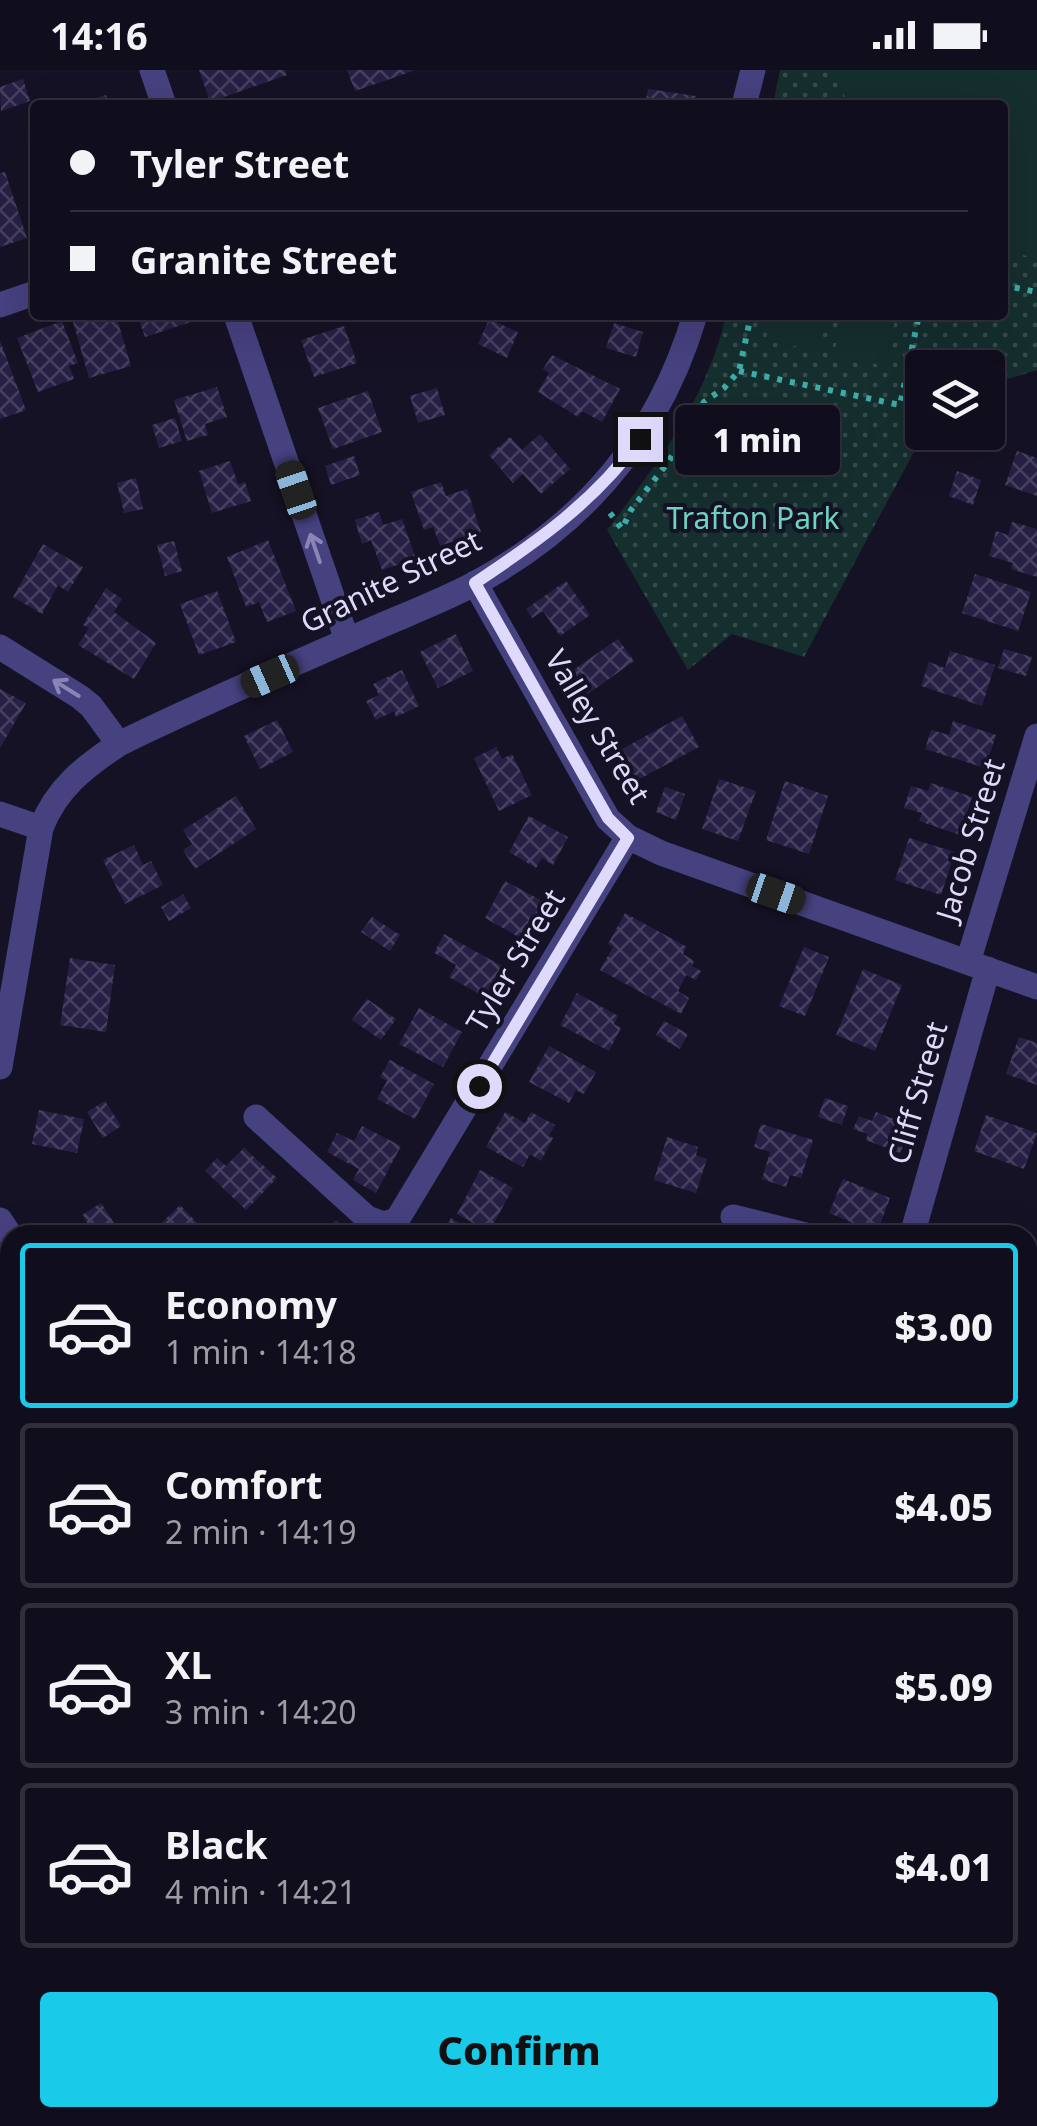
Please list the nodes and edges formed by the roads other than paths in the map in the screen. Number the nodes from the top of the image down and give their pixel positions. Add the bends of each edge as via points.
1 (152, 70) edge
2 (753, 70) edge
3 (162, 100) edge
4 (745, 100) edge
5 (30, 296) edge
6 (0, 305) edge
7 (238, 320) edge
8 (694, 320) edge
9 (475, 583) junction
10 (348, 640) junction
11 (0, 647) edge
12 (1037, 736) edge
13 (119, 744) junction
14 (0, 814) edge
15 (41, 828) junction
16 (628, 838) junction
17 (978, 966) junction
18 (1037, 987) edge
19 (6, 1001) edge
20 (0, 1067) edge
21 (256, 1117) dead end
22 (733, 1217) dead end
23 (765, 1225) edge
24 (914, 1225) edge

1 - 3 street
2 - 4 street
5 - 6 street
10 -> 7 street
8 - 9 street, Granite Street via 668,387 626,459 564,522
9 - 10 street, Granite Street
9 - 16 street, Valley Street via 608,818
10 - 13 street, Granite Street
13 -> 11 street via 80,696
12 - 17 street, Jacob Street
13 - 15 street, Granite Street via 69,782
14 - 15 street
15 - 19 street
16 - 17 street, Valley Street
16 - 21 street, Tyler Street via 396,1220 366,1218
17 - 18 street, Valley Street
17 - 24 street, Cliff Street
19 - 20 street
22 - 23 street

